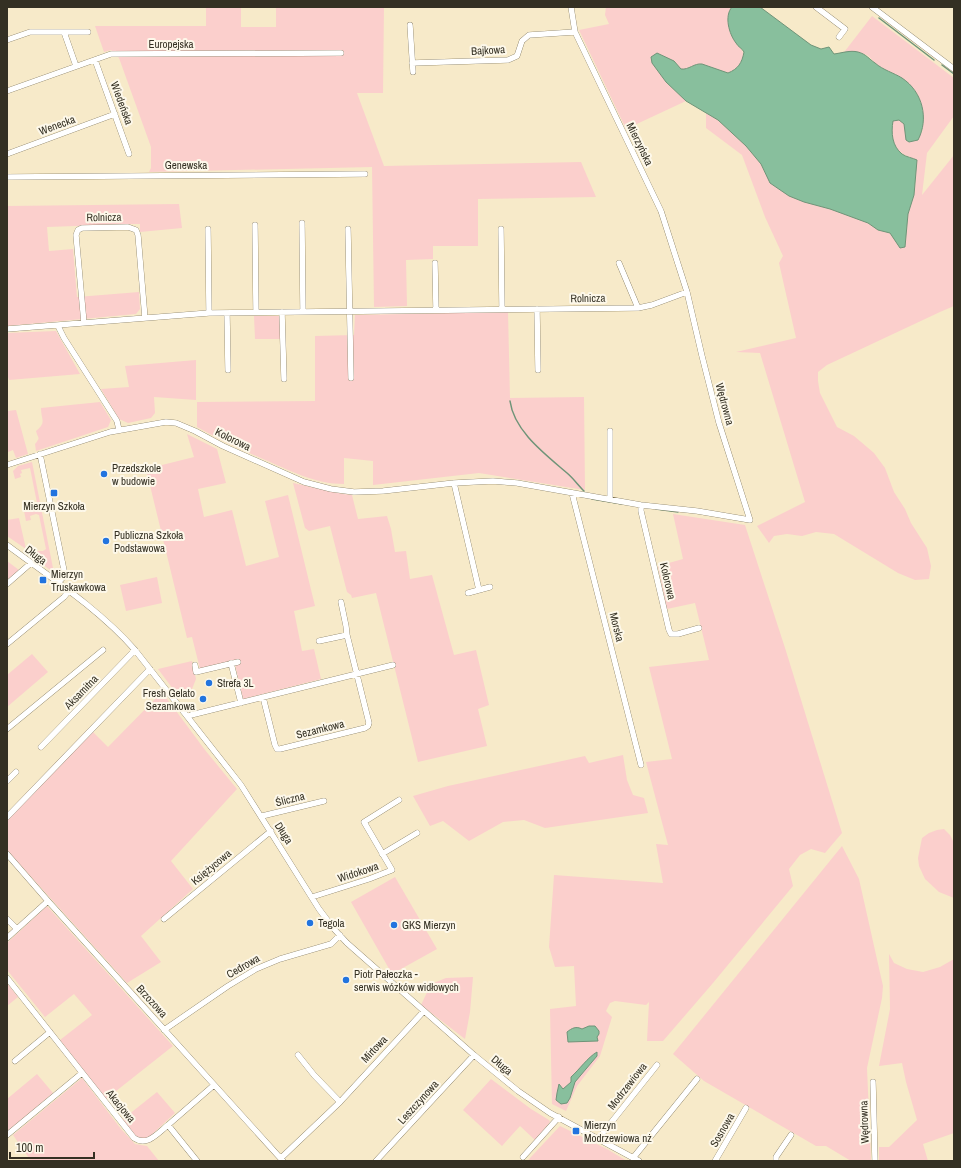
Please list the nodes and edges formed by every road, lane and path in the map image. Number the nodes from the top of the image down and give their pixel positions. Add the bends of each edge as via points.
1 (571, 7) edge
2 (816, 7) edge
3 (872, 7) edge
4 (410, 25) dead end
5 (64, 32) junction
6 (88, 32) dead end
7 (575, 32) junction
8 (7, 36) edge
9 (16, 36) junction
10 (839, 37) dead end
11 (7, 40) edge
12 (341, 53) dead end
13 (95, 60) junction
14 (412, 63) junction
15 (76, 66) junction
16 (954, 69) edge
17 (412, 72) dead end
18 (7, 91) edge
19 (115, 114) junction
20 (7, 154) edge
21 (129, 154) dead end
22 (365, 174) dead end
23 (7, 177) edge
24 (302, 223) dead end
25 (255, 224) dead end
26 (208, 229) dead end
27 (348, 229) dead end
28 (501, 229) dead end
29 (435, 263) dead end
30 (620, 263) dead end
31 (687, 292) junction
32 (638, 308) junction
33 (502, 309) junction
34 (537, 309) junction
35 (436, 310) junction
36 (350, 311) junction
37 (256, 312) junction
38 (282, 312) junction
39 (303, 312) junction
40 (209, 313) junction
41 (227, 313) junction
42 (145, 318) junction
43 (84, 323) junction
44 (58, 326) junction
45 (7, 329) edge
46 (228, 370) dead end
47 (538, 370) dead end
48 (351, 378) dead end
49 (284, 379) dead end
50 (119, 430) junction
51 (610, 431) dead end
52 (40, 454) junction
53 (7, 465) edge
54 (454, 483) junction
55 (572, 493) junction
56 (610, 499) junction
57 (641, 505) junction
58 (750, 520) joint
59 (7, 545) edge
60 (31, 563) junction
61 (58, 583) junction
62 (7, 584) edge
63 (490, 587) dead end
64 (479, 590) junction
65 (68, 592) junction
66 (468, 593) dead end
67 (340, 602) dead end
68 (699, 628) dead end
69 (347, 635) junction
70 (319, 641) dead end
71 (7, 644) edge
72 (103, 650) dead end
73 (135, 650) junction
74 (238, 662) dead end
75 (231, 663) junction
76 (195, 665) dead end
77 (393, 665) dead end
78 (150, 669) junction
79 (357, 674) junction
80 (263, 697) junction
81 (241, 703) junction
82 (188, 717) junction
83 (7, 729) edge
84 (41, 747) dead end
85 (642, 765) dead end
86 (16, 772) dead end
87 (7, 781) edge
88 (399, 800) dead end
89 (324, 801) dead end
90 (262, 816) junction
91 (7, 817) edge
92 (271, 831) junction
93 (417, 833) dead end
94 (7, 854) edge
95 (382, 854) junction
96 (312, 897) junction
97 (48, 901) junction
98 (7, 919) edge
99 (164, 919) dead end
100 (17, 929) junction
101 (340, 935) junction
102 (7, 938) edge
103 (7, 978) edge
104 (424, 1011) junction
105 (164, 1030) junction
106 (50, 1032) junction
107 (298, 1054) dead end
108 (474, 1055) junction
109 (15, 1061) dead end
110 (657, 1065) dead end
111 (82, 1073) junction
112 (697, 1079) dead end
113 (873, 1082) dead end
114 (214, 1085) junction
115 (340, 1102) junction
116 (746, 1108) dead end
117 (559, 1117) junction
118 (168, 1125) junction
119 (7, 1135) edge
120 (790, 1135) dead end
121 (598, 1139) junction
122 (523, 1157) dead end
123 (282, 1160) edge
124 (636, 1160) edge
125 (197, 1161) edge
126 (376, 1161) edge
127 (715, 1161) edge
128 (776, 1161) edge
129 (875, 1161) edge

1 - 7 street, Mierzyńska
2 - 10 street via 845,29
3 - 16 street
4 - 14 street
5 - 6 street
5 - 9 street via 30,32
5 - 15 street
7 - 14 street, Bajkowa via 529,35 522,41 517,56 508,60
7 - 31 street, Mierzyńska via 662,211
8 - 9 street
9 - 11 street
12 - 13 street, Europejska via 111,54
13 - 15 street, Europejska
13 - 19 street, Wiedeńska
14 - 17 street
15 - 18 street, Europejska
19 - 20 street, Wenecka
19 - 21 street, Wiedeńska
22 - 23 street, Genewska
24 - 39 street
25 - 37 street
26 - 40 street
27 - 36 street
28 - 33 street
29 - 35 street
30 - 32 street
31 - 32 street, Rolnicza
31 - 58 street, Wędrowna via 719,424
32 - 34 street, Rolnicza
33 - 34 street, Rolnicza
33 - 35 street, Rolnicza
34 - 47 street
35 - 36 street, Rolnicza
36 - 39 street, Rolnicza
36 - 48 street
37 - 38 street, Rolnicza
37 - 41 street, Rolnicza
38 - 39 street, Rolnicza
38 - 49 street
40 - 41 street, Rolnicza
40 - 42 street, Rolnicza
41 - 46 street
42 - 43 street, Rolnicza
42 - 43 street, Rolnicza via 136,230 128,227 82,228 76,235
43 - 44 street, Rolnicza
44 - 45 street, Rolnicza
44 - 50 street
50 - 52 street, Kolorowa
50 - 54 street, Kolorowa via 166,422 176,423 256,462 304,482 331,489 354,492 383,491
51 - 56 street
52 - 53 street, Kolorowa
52 - 61 street via 65,574
54 - 55 street, Kolorowa via 517,483
54 - 64 street
55 - 56 street, Kolorowa
55 - 85 street, Morska
56 - 57 street, Kolorowa
57 - 58 street, Kolorowa
57 - 68 street, Kolorowa via 669,630 672,634 678,634
59 - 60 street, Długa
60 - 61 street, Długa
60 - 62 street
61 - 65 street, Długa
63 - 64 street
64 - 66 street
65 - 71 street
65 - 73 street, Długa via 109,624
67 - 69 street, Sezamkowa
69 - 70 street
69 - 79 street, Sezamkowa
72 - 83 street
73 - 78 street, Długa
73 - 84 street, Aksamitna
74 - 75 street
75 - 76 street via 196,672
75 - 81 street
77 - 79 street
78 - 82 street, Długa
78 - 91 street
79 - 80 street
79 - 80 street, Sezamkowa via 368,726 280,750 275,745
80 - 81 street
81 - 82 street
82 - 90 street, Długa
86 - 87 street
88 - 95 street, Widokowa via 364,822
89 - 90 street, Śliczna
90 - 92 street, Długa
92 - 96 street, Długa
92 - 99 street, Księżycowa
93 - 95 street, Widokowa
94 - 97 street, Brzozowa
95 - 96 street, Widokowa via 392,870
96 - 101 street, Długa
97 - 100 street
97 - 105 street, Brzozowa
98 - 100 street
100 - 102 street
101 - 104 street, Długa
101 - 105 street, Cedrowa via 331,944 256,969
103 - 106 street, Akacjowa
104 - 108 street, Długa
104 - 115 street, Mirtowa
105 - 114 street, Brzozowa
106 - 109 street
106 - 111 street, Akacjowa
107 - 115 street
108 - 117 street, Długa via 518,1091
108 - 126 street, Leszczynowa
110 - 121 street, Modrzewiowa
111 - 118 street, Akacjowa via 134,1138 144,1142
111 - 119 street
112 - 124 street
113 - 129 street, Wędrowna
114 - 118 street, Akacjowa
114 - 123 street, Brzozowa
115 - 123 street, Mirtowa
116 - 127 street, Sosnowa
117 - 121 street, Długa
117 - 122 street
118 - 125 street
120 - 128 street
121 - 124 street, Długa

